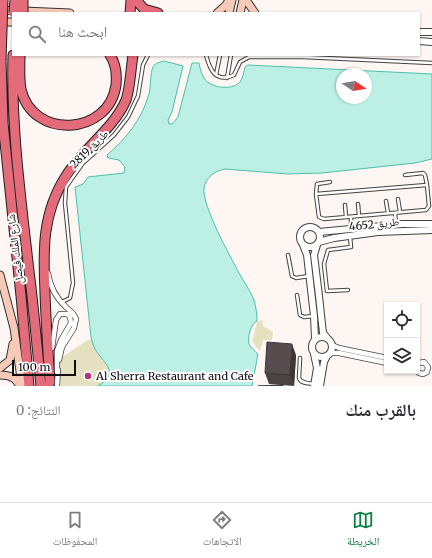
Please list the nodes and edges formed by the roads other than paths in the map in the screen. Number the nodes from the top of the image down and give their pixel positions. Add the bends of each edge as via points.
1 (3, 0) edge
2 (15, 0) edge
3 (24, 0) edge
4 (131, 0) edge
5 (136, 0) edge
6 (229, 0) edge
7 (232, 0) edge
8 (243, 0) edge
9 (246, 0) edge
10 (0, 10) edge
11 (14, 12) edge
12 (23, 12) edge
13 (47, 12) edge
14 (130, 12) edge
15 (154, 12) edge
16 (218, 12) edge
17 (230, 12) edge
18 (240, 12) edge
19 (254, 12) edge
20 (0, 22) edge
21 (12, 22) edge
22 (420, 32) edge
23 (432, 32) edge
24 (420, 41) edge
25 (432, 42) edge
26 (110, 56) edge
27 (128, 56) edge
28 (133, 56) edge
29 (147, 56) edge
30 (206, 56) edge
31 (220, 56) edge
32 (231, 56) edge
33 (17, 58) edge
34 (432, 63) edge
35 (216, 75) junction
36 (227, 78) junction
37 (129, 85) junction
38 (405, 175) dead end
39 (330, 182) dead end
40 (427, 185) junction
41 (316, 194) junction
42 (398, 199) dead end
43 (386, 201) dead end
44 (358, 204) dead end
45 (345, 205) dead end
46 (400, 212) junction
47 (388, 213) junction
48 (395, 213) junction
49 (359, 216) junction
50 (346, 217) junction
51 (350, 217) junction
52 (396, 224) junction
53 (432, 224) edge
54 (351, 229) junction
55 (432, 230) edge
56 (319, 232) junction
57 (350, 236) junction
58 (318, 244) junction
59 (303, 246) junction
60 (288, 255) dead end
61 (44, 263) junction
62 (0, 275) edge
63 (310, 276) junction
64 (348, 290) dead end
65 (297, 295) dead end
66 (62, 302) junction
67 (314, 316) junction
68 (14, 328) junction
69 (315, 339) junction
70 (328, 339) junction
71 (332, 345) junction
72 (314, 354) junction
73 (329, 355) junction
74 (384, 357) edge
75 (300, 358) dead end
76 (384, 362) edge
77 (420, 363) edge
78 (0, 368) edge
79 (57, 372) junction
80 (420, 373) edge
81 (0, 375) edge
82 (52, 385) edge
83 (316, 385) edge
84 (21, 386) edge
85 (29, 386) edge
86 (41, 386) edge

1 - 85 highway, شارع الملك فيصل, bridge via 3,130
2 - 11 highway, bridge
3 - 12 highway, bridge
4 - 14 highway
5 - 15 highway via 144,9
6 - 16 main road
7 - 17 main road
8 - 18 main road
9 - 19 main road
10 - 13 main road
20 - 21 main road
22 - 23 street
24 - 25 street
26 - 33 highway via 116,68 115,90 111,100 105,109 87,122 64,126 42,118 26,101 21,89
27 - 37 highway
28 - 37 highway
29 - 66 lane, طريق 2819 via 143,64 138,96 128,117 114,135 83,163 66,187 65,203 73,283 70,298
30 - 35 lane via 211,72
31 - 35 lane
32 - 36 lane
33 - 86 highway, شارع الملك فيصل via 14,120
34 - 36 lane via 249,57 240,62 234,75
35 - 36 lane
37 - 61 highway via 127,98 110,126 85,150 65,176 51,207 46,226
38 - 40 lane via 423,173
39 - 41 lane via 316,184
40 - 41 lane
40 - 46 lane via 428,209
41 - 50 lane via 320,218
42 - 46 lane
43 - 47 lane
44 - 49 lane
45 - 50 lane
46 - 48 lane
47 - 48 lane
47 - 49 lane
48 - 52 lane
49 - 51 lane
50 - 51 lane
51 - 54 lane
52 - 53 street, طريق 4652
52 - 54 street, طريق 4652
54 - 56 street, طريق 4652
55 - 57 street, طريق 4652
56 - 58 street
56 - 59 street via 313,227 304,228 300,235
57 - 58 street, طريق 4652
57 - 64 lane via 351,247 328,250 324,264 327,291
58 - 59 street via 311,248
58 - 70 street via 314,255 323,333
59 - 63 street via 308,255
60 - 63 lane via 292,276
61 - 66 street via 52,287
61 - 82 highway via 46,326
62 - 68 main road, شارع الملك فيصل
63 - 67 street
65 - 67 lane via 300,315
66 - 79 street via 76,319 74,328 62,347
67 - 69 street
68 - 78 main road via 12,355
68 - 84 main road, شارع الملك فيصل
69 - 70 street
69 - 72 street via 312,345
70 - 71 street
71 - 73 street
71 - 74 street
72 - 73 street via 320,357
72 - 83 street via 317,368
73 - 76 street via 339,353
73 - 83 street
75 - 83 lane via 299,379
77 - 80 street via 426,363 428,370
79 - 82 street
79 - 82 street via 57,351 71,323 70,317 65,314 60,314 56,320 52,339
81 - 84 main road via 14,377

